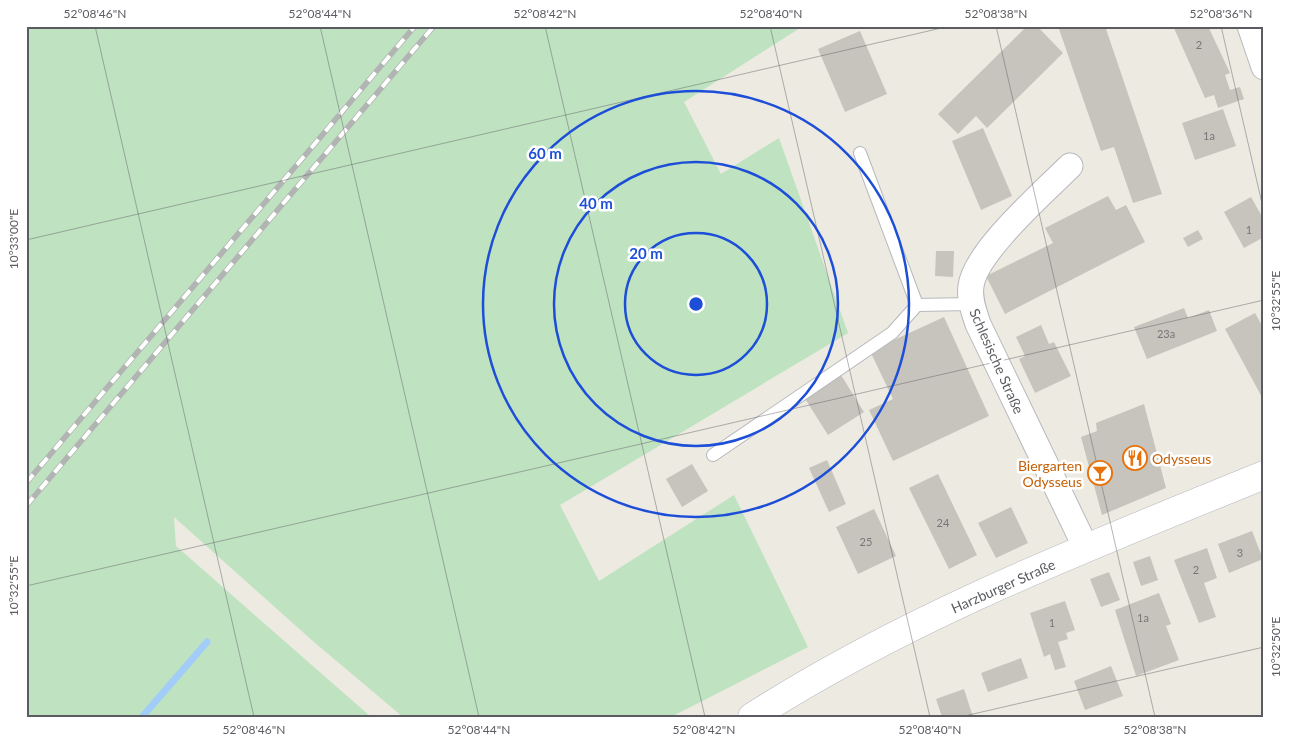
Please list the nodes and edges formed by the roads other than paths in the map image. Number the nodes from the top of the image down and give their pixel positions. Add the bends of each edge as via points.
1 (1250, 26) edge
2 (1264, 68) edge
3 (860, 154) dead end
4 (1070, 166) dead end
5 (971, 304) junction
6 (917, 305) junction
7 (713, 455) dead end
8 (1264, 475) edge
9 (1086, 548) junction
10 (752, 717) edge

1 - 2 street
3 - 6 lane
4 - 5 street, Schlesische Straße via 982,259 971,286
5 - 6 lane
5 - 9 street, Schlesische Straße
6 - 7 lane via 892,333
8 - 9 main road, Harzburger Straße
9 - 10 main road, Harzburger Straße via 860,653

